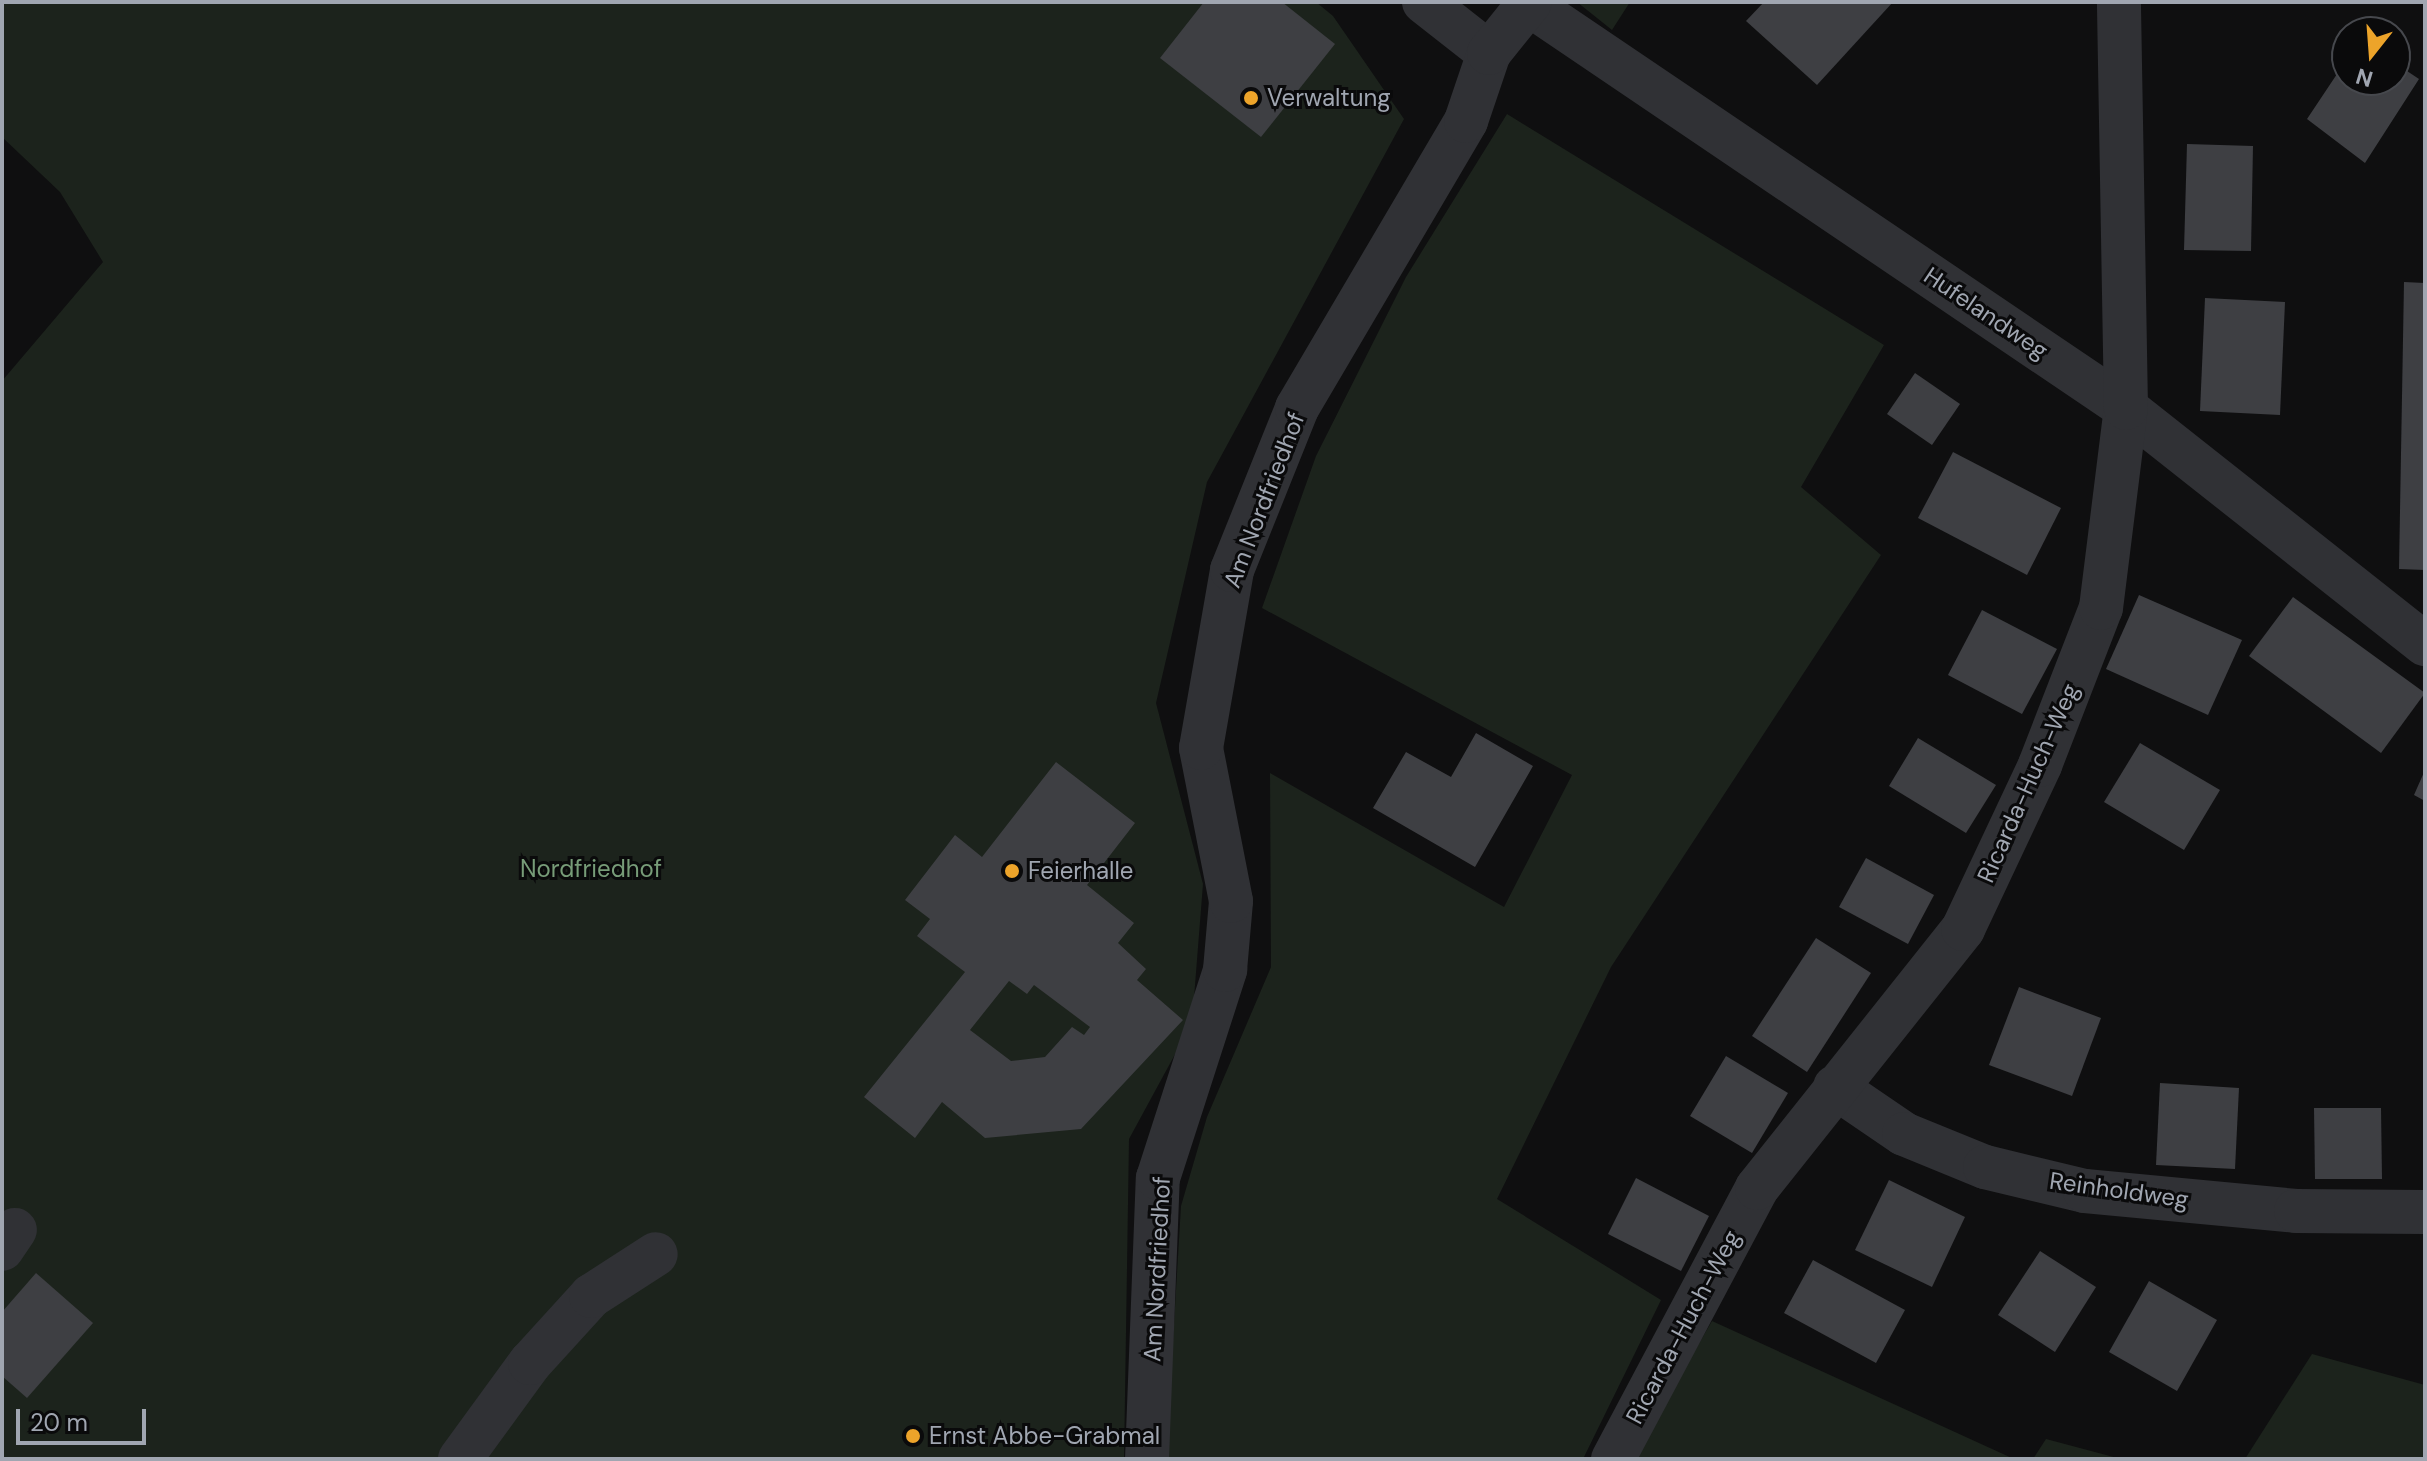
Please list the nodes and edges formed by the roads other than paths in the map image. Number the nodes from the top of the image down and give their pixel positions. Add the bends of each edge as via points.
1 (1424, 2) edge
2 (2119, 2) edge
3 (1530, 4) edge
4 (1489, 53) junction
5 (2126, 408) junction
6 (2425, 644) edge
7 (1835, 1087) junction
8 (2425, 1212) edge
9 (656, 1254) dead end
10 (460, 1459) edge
11 (1147, 1459) edge
12 (1613, 1459) edge

1 - 4 street
2 - 5 street, Ricarda-Huch-Weg
3 - 4 street, Hufelandweg
3 - 5 street, Hufelandweg
4 - 11 street, Am Nordfriedhof via 1466,121 1297,408 1232,570 1201,748 1231,901 1225,970 1158,1178
5 - 6 street, Hufelandweg
5 - 7 street, Ricarda-Huch-Weg via 2101,608 2040,765 1963,929
7 - 8 street, Reinholdweg via 1904,1134 1985,1167 2085,1191 2296,1211
7 - 12 street, Ricarda-Huch-Weg via 1757,1188
9 - 10 street via 591,1296 530,1363

